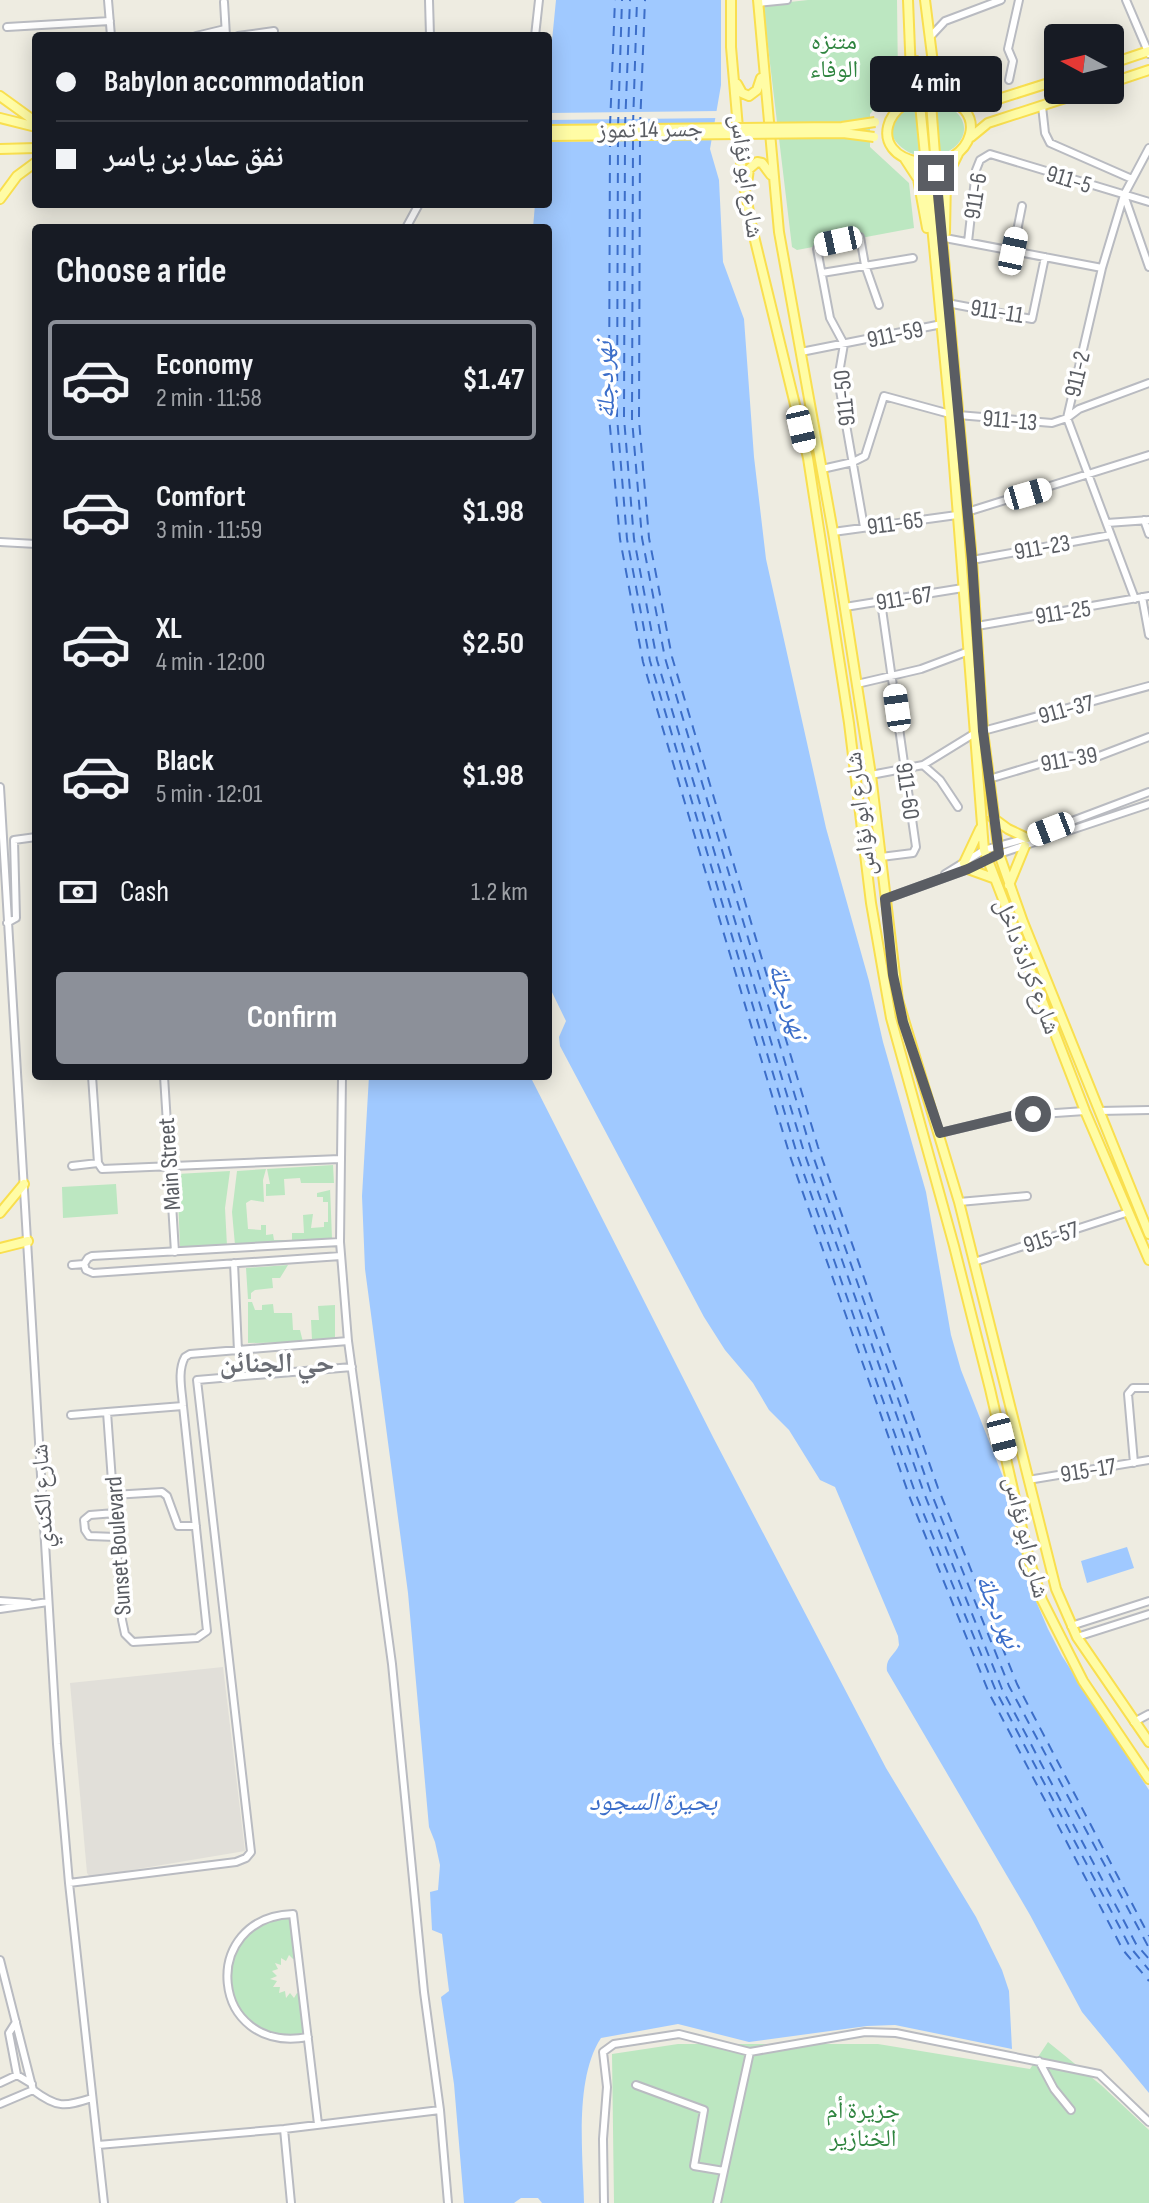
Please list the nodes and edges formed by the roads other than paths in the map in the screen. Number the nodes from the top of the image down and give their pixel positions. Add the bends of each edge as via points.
1 (108, 0) edge
2 (429, 0) edge
3 (539, 0) edge
4 (731, 0) edge
5 (787, 0) edge
6 (909, 0) edge
7 (924, 0) edge
8 (1001, 0) edge
9 (1019, 0) edge
10 (1126, 0) edge
11 (758, 1) edge
12 (224, 2) dead end
13 (110, 21) junction
14 (7, 27) dead end
15 (274, 31) dead end
16 (111, 32) edge
17 (225, 32) edge
18 (267, 32) edge
19 (430, 32) edge
20 (535, 32) edge
21 (930, 37) junction
22 (761, 38) junction
23 (731, 47) junction
24 (1149, 52) edge
25 (1124, 60) edge
26 (1149, 70) edge
27 (1124, 78) edge
28 (1009, 80) dead end
29 (1044, 84) edge
30 (930, 88) dead end
31 (919, 89) dead end
32 (0, 96) edge
33 (954, 102) junction
34 (903, 103) junction
35 (931, 103) dead end
36 (920, 104) dead end
37 (1048, 104) edge
38 (1042, 106) junction
39 (892, 113) junction
40 (0, 118) edge
41 (32, 122) edge
42 (32, 124) edge
43 (552, 130) edge
44 (552, 136) edge
45 (968, 141) junction
46 (891, 145) junction
47 (32, 148) edge
48 (1149, 148) edge
49 (0, 149) edge
50 (959, 152) junction
51 (990, 154) joint
52 (902, 155) junction
53 (32, 165) edge
54 (931, 173) dead end
55 (1132, 179) junction
56 (1124, 195) junction
57 (0, 199) edge
58 (1149, 202) edge
59 (776, 203) junction
60 (1022, 206) dead end
61 (752, 228) junction
62 (945, 238) junction
63 (968, 242) junction
64 (1013, 251) junction
65 (1146, 253) edge
66 (1045, 257) junction
67 (913, 258) dead end
68 (865, 265) junction
69 (1149, 267) edge
70 (1102, 268) junction
71 (822, 273) junction
72 (940, 274) junction
73 (947, 303) junction
74 (879, 305) dead end
75 (942, 324) junction
76 (844, 344) junction
77 (801, 352) junction
78 (1149, 383) edge
79 (954, 414) junction
80 (1067, 418) junction
81 (1149, 458) edge
82 (853, 462) junction
83 (822, 469) junction
84 (1089, 476) junction
85 (967, 512) junction
86 (957, 515) junction
87 (1147, 520) edge
88 (1107, 523) junction
89 (864, 527) junction
90 (833, 532) junction
91 (1149, 534) edge
92 (1111, 535) junction
93 (0, 542) edge
94 (32, 544) edge
95 (972, 560) junction
96 (963, 588) junction
97 (1142, 597) edge
98 (881, 602) junction
99 (845, 607) junction
100 (977, 626) junction
101 (1149, 635) edge
102 (969, 651) junction
103 (892, 677) junction
104 (857, 684) junction
105 (1149, 686) edge
106 (979, 732) junction
107 (1149, 737) edge
108 (923, 765) junction
109 (905, 769) junction
110 (871, 775) junction
111 (989, 779) junction
112 (0, 787) edge
113 (1149, 792) edge
114 (1149, 804) edge
115 (958, 807) dead end
116 (993, 818) junction
117 (981, 824) junction
118 (32, 838) edge
119 (1026, 842) junction
120 (984, 850) junction
121 (998, 851) junction
122 (881, 857) junction
123 (987, 861) junction
124 (966, 866) junction
125 (995, 879) junction
126 (1009, 886) junction
127 (885, 899) junction
128 (7, 923) junction
129 (92, 1080) edge
130 (164, 1080) edge
131 (342, 1080) edge
132 (1149, 1110) edge
133 (1085, 1111) junction
134 (1099, 1111) junction
135 (940, 1133) junction
136 (340, 1159) junction
137 (98, 1163) junction
138 (72, 1166) dead end
139 (169, 1167) junction
140 (24, 1184) junction
141 (1027, 1196) dead end
142 (959, 1202) junction
143 (1149, 1206) edge
144 (1133, 1210) junction
145 (0, 1213) edge
146 (1149, 1234) edge
147 (28, 1241) junction
148 (340, 1242) junction
149 (290, 1245) junction
150 (0, 1248) edge
151 (233, 1249) junction
152 (175, 1252) junction
153 (341, 1256) junction
154 (291, 1259) junction
155 (1149, 1260) edge
156 (974, 1262) junction
157 (234, 1263) junction
158 (84, 1264) junction
159 (72, 1265) dead end
160 (177, 1267) junction
161 (348, 1341) junction
162 (238, 1351) junction
163 (352, 1367) junction
164 (1149, 1388) edge
165 (183, 1406) junction
166 (107, 1412) junction
167 (71, 1415) dead end
168 (1149, 1460) edge
169 (1134, 1463) junction
170 (1028, 1480) junction
171 (113, 1495) junction
172 (115, 1513) junction
173 (196, 1526) junction
174 (116, 1537) junction
175 (0, 1601) edge
176 (1149, 1601) edge
177 (48, 1602) junction
178 (33, 1603) junction
179 (0, 1609) edge
180 (1149, 1614) edge
181 (1071, 1626) junction
182 (1077, 1637) junction
183 (1149, 1714) edge
184 (1134, 1722) junction
185 (1149, 1742) edge
186 (1149, 1779) edge
187 (69, 1883) junction
188 (0, 1960) edge
189 (16, 2022) junction
190 (308, 2037) junction
191 (750, 2052) junction
192 (1039, 2061) junction
193 (17, 2075) junction
194 (0, 2083) edge
195 (636, 2085) dead end
196 (32, 2087) junction
197 (92, 2098) junction
198 (0, 2104) edge
199 (440, 2110) junction
200 (1071, 2110) dead end
201 (1149, 2122) edge
202 (318, 2124) junction
203 (284, 2129) junction
204 (98, 2145) junction
205 (724, 2171) junction
206 (104, 2203) edge
207 (291, 2203) edge
208 (448, 2203) edge
209 (604, 2203) edge
210 (717, 2203) edge

1 - 13 street
2 - 19 street
3 - 20 street
4 - 23 main road, شارع ابو نؤاس
5 - 11 street
6 - 31 main road
6 - 34 main road via 911,74
7 - 21 main road
7 - 30 main road
8 - 21 street via 945,21
9 - 28 street via 1008,49 1013,61
10 - 24 street
11 - 22 main road, شارع ابو نؤاس
12 - 17 street
13 - 14 street
13 - 16 street
15 - 18 street
21 - 33 main road via 934,71
22 - 23 main road via 761,83 753,95 745,96 738,87
22 - 59 main road, شارع ابو نؤاس
23 - 61 main road, شارع ابو نؤاس
24 - 25 main road
26 - 27 main road
29 - 33 main road via 987,101
32 - 41 main road
33 - 34 main road via 928,96
33 - 45 main road via 971,122
34 - 39 main road
35 - 36 main road via 930,155
37 - 38 main road
38 - 45 main road via 988,123
38 - 55 street via 1050,143
39 - 43 main road, جسر 14 تموز, bridge via 875,122 842,127
39 - 46 main road via 887,131
40 - 42 main road
44 - 46 main road, جسر 14 تموز, bridge via 843,133
45 - 50 main road
46 - 52 main road
47 - 49 main road
48 - 55 street, 911-2
50 - 52 main road via 931,162
50 - 62 main road via 946,178
51 - 56 street, 911-5
51 - 63 street, 911-6 via 976,170
52 - 72 main road via 920,187
53 - 57 main road
54 - 72 main road
55 - 56 street, 911-2
56 - 58 street, 911-5
56 - 65 street
56 - 70 street, 911-2
59 - 61 main road via 771,173 762,163 753,164 747,177
59 - 77 main road, شارع ابو نؤاس
60 - 64 street
61 - 186 main road, شارع ابو نؤاس via 808,458 888,1004 984,1365 1029,1559 1060,1640
62 - 63 street
62 - 72 main road
63 - 64 street
64 - 66 street
65 - 69 street
66 - 70 street
66 - 73 street, 911-11 via 1032,319
67 - 68 street
68 - 71 street
68 - 71 street via 860,237 819,245
68 - 74 street
70 - 80 street, 911-2
71 - 76 street, 911-50 via 830,318
72 - 73 main road, شارع كرادة داخل
72 - 75 main road, شارع كرادة داخل
73 - 79 main road, شارع كرادة داخل
75 - 76 street, 911-59
75 - 79 main road, شارع كرادة داخل
76 - 77 street, 911-59
76 - 82 street, 911-50 via 838,379
77 - 83 main road, شارع ابو نؤاس
78 - 80 street, 911-13
79 - 80 street, 911-13 via 1052,423
79 - 82 street, 911-13 via 884,396 865,456
79 - 85 main road, شارع كرادة داخل
79 - 86 main road, شارع كرادة داخل
80 - 84 street, 911-2
81 - 84 street
82 - 83 street
82 - 89 street, 911-50
83 - 90 main road, شارع ابو نؤاس
84 - 85 street
84 - 88 street, 911-2
85 - 95 main road, شارع كرادة داخل
86 - 89 street, 911-65
86 - 96 main road, شارع كرادة داخل
87 - 88 street
87 - 91 street
88 - 92 street, 911-2
89 - 90 street, 911-65
90 - 99 main road, شارع ابو نؤاس
92 - 95 street, 911-23
92 - 97 street, 911-2
93 - 94 street
95 - 100 main road, شارع كرادة داخل
96 - 98 street, 911-67
96 - 102 main road, شارع كرادة داخل
97 - 100 street, 911-25
97 - 101 street, 911-2
98 - 99 street, 911-67
98 - 103 street, 911-60
99 - 104 main road, شارع ابو نؤاس
100 - 106 main road, شارع كرادة داخل
102 - 103 street
102 - 106 main road, شارع كرادة داخل
103 - 104 street
103 - 109 street, 911-60
104 - 110 main road, شارع ابو نؤاس
105 - 106 street, 911-37
106 - 108 street, 911-37
106 - 111 main road, شارع كرادة داخل
106 - 117 main road, شارع كرادة داخل
107 - 111 street, 911-39 via 1094,758 1066,756
108 - 109 street, 911-37
108 - 115 street
109 - 110 street, 911-37
109 - 122 street, 911-60 via 916,850
110 - 122 main road, شارع ابو نؤاس
111 - 116 main road, شارع كرادة داخل
112 - 128 street, شارع الكندي
113 - 119 street
114 - 119 street
116 - 119 main road
116 - 121 main road, شارع كرادة داخل
117 - 120 main road, شارع كرادة داخل
117 - 124 main road
118 - 128 street via 14,840 16,918
119 - 121 street
119 - 126 main road
120 - 121 street
120 - 123 main road, شارع كرادة داخل
120 - 124 street
121 - 123 street
121 - 126 main road, شارع كرادة داخل
122 - 127 main road, شارع ابو نؤاس
123 - 124 street
123 - 125 main road, شارع كرادة داخل
124 - 125 main road
124 - 127 street
125 - 133 main road, شارع كرادة داخل
126 - 134 main road, شارع كرادة داخل
127 - 135 main road, شارع ابو نؤاس via 903,1022
128 - 140 street, شارع الكندي
129 - 137 street
130 - 139 street, Main Street
131 - 136 street
132 - 134 street
133 - 135 street via 1011,1116
133 - 144 main road, شارع كرادة داخل
134 - 144 main road, شارع كرادة داخل
135 - 142 main road, شارع ابو نؤاس
136 - 139 street
136 - 148 street
137 - 138 street
137 - 139 street via 102,1169
139 - 152 street, Main Street
140 - 145 main road
140 - 147 street, شارع الكندي
141 - 142 street
142 - 156 main road, شارع ابو نؤاس
143 - 144 street, 915-57
144 - 146 main road, شارع كرادة داخل
144 - 155 main road, شارع كرادة داخل
144 - 156 street, 915-57
147 - 150 main road
147 - 177 street, شارع الكندي
148 - 149 street
148 - 153 street
149 - 151 street
149 - 154 street
151 - 152 street
151 - 157 street via 240,1255
152 - 158 street via 92,1256
152 - 160 street, Main Street via 182,1258
153 - 154 street
153 - 161 street
154 - 157 street
156 - 170 main road, شارع ابو نؤاس
157 - 160 street
157 - 162 street
158 - 159 street
158 - 160 street via 93,1273
161 - 162 street, Sunset Boulevard
161 - 163 street
162 - 165 street, Sunset Boulevard via 185,1357 180,1368
163 - 187 street via 197,1380 249,1856 236,1862
163 - 199 street via 392,1664
164 - 169 street via 1133,1388 1128,1394
165 - 166 street
165 - 173 street, Sunset Boulevard
166 - 167 street
166 - 171 street, Sunset Boulevard
168 - 169 street, 915-17
169 - 170 street, 915-17
170 - 181 main road, شارع ابو نؤاس
171 - 172 street, Sunset Boulevard
171 - 173 street via 162,1492 178,1526
172 - 174 street, Sunset Boulevard
172 - 174 street via 90,1515 84,1526 89,1536
173 - 174 street, Sunset Boulevard via 207,1631 197,1638 133,1642 125,1634
175 - 178 street
176 - 181 street
177 - 178 street
177 - 187 street, شارع الكندي
178 - 179 street
180 - 182 street
181 - 182 main road, شارع ابو نؤاس
182 - 184 main road, شارع ابو نؤاس
183 - 184 street
184 - 185 main road, شارع ابو نؤاس
187 - 197 street, شارع الكندي
188 - 189 street
189 - 193 street via 9,2042
189 - 196 street
190 - 190 street via 293,1914 278,1915 253,1926 236,1945 228,1991 238,2014 260,2033 275,2039
190 - 202 street
191 - 192 street via 880,2031
191 - 205 street
191 - 209 street via 679,2034 614,2044 603,2052
192 - 200 street
192 - 201 street via 1099,2074
193 - 194 street
193 - 196 street
195 - 205 street via 704,2110 694,2166
196 - 197 street via 58,2105
196 - 198 street
197 - 204 street, شارع الكندي
199 - 202 street
199 - 208 street
202 - 203 street
203 - 204 street
203 - 207 street
204 - 206 street, شارع الكندي
205 - 210 street

